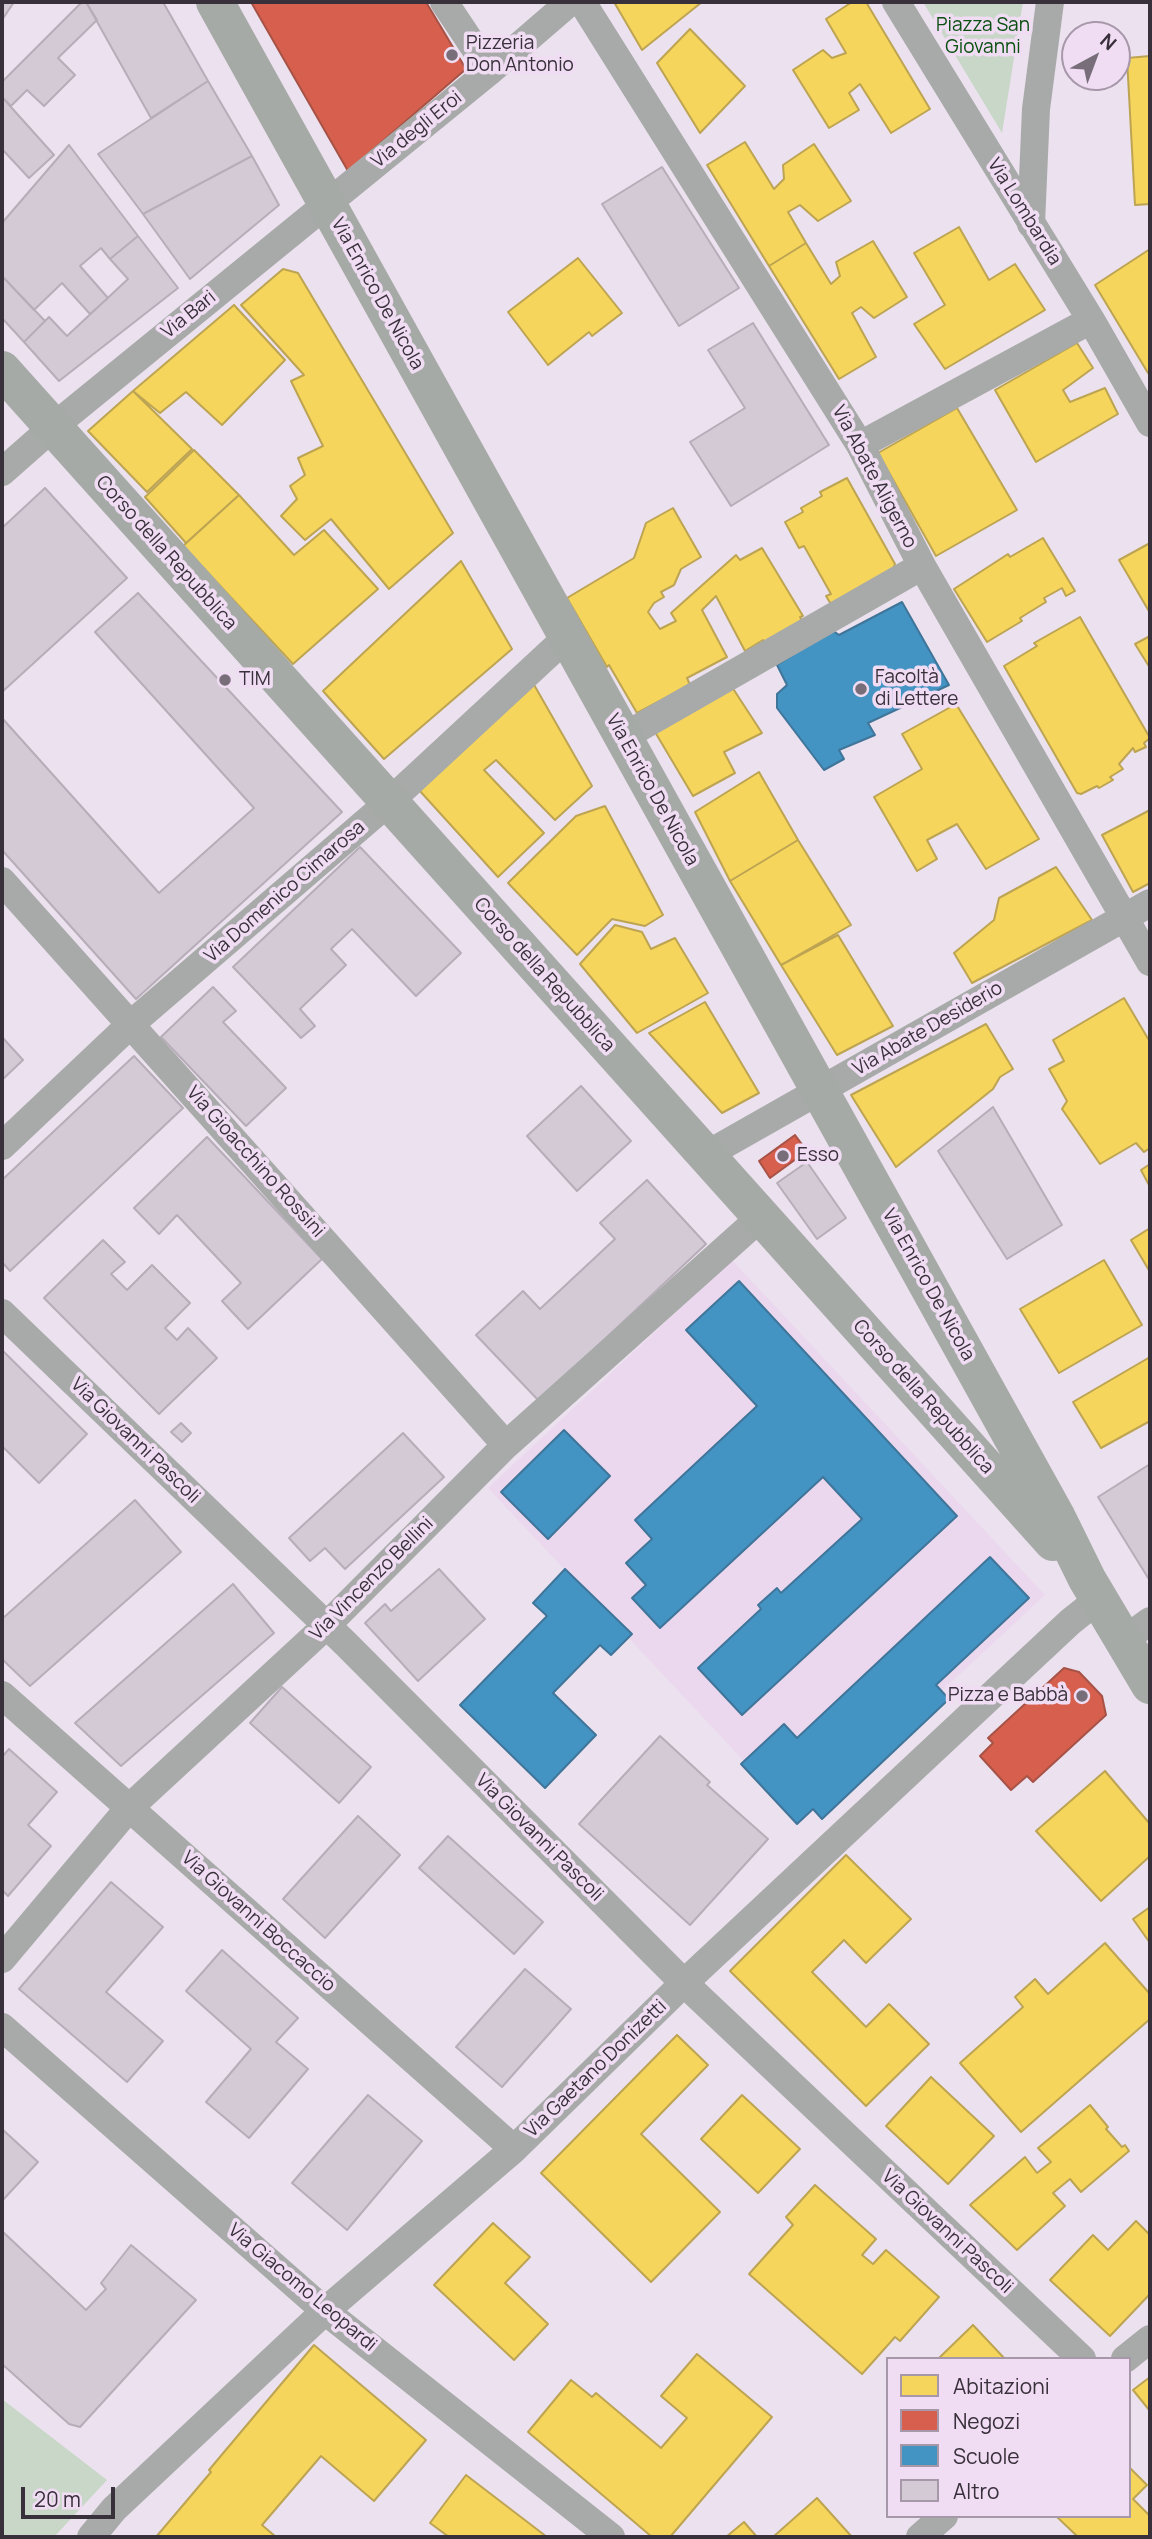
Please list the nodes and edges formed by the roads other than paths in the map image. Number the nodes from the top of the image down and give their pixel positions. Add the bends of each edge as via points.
1 (215, 2) edge
2 (444, 2) edge
3 (570, 2) edge
4 (582, 2) edge
5 (896, 2) edge
6 (1050, 2) edge
7 (490, 71) junction
8 (326, 203) junction
9 (1031, 224) junction
10 (1091, 320) junction
11 (2, 370) edge
12 (1150, 423) edge
13 (52, 426) junction
14 (860, 445) junction
15 (2, 472) edge
16 (922, 566) junction
17 (567, 637) junction
18 (623, 737) junction
19 (389, 802) junction
20 (2, 881) edge
21 (1150, 903) edge
22 (1124, 917) junction
23 (1150, 962) edge
24 (131, 1024) junction
25 (819, 1090) junction
26 (2, 1146) edge
27 (706, 1155) junction
28 (761, 1217) junction
29 (2, 1313) edge
30 (989, 1397) junction
31 (950, 1428) junction
32 (506, 1445) junction
33 (1093, 1589) junction
34 (327, 1625) junction
35 (1137, 1631) edge
36 (1150, 1685) edge
37 (2, 1695) edge
38 (129, 1808) junction
39 (2, 1959) edge
40 (684, 1983) junction
41 (2, 2027) edge
42 (514, 2149) junction
43 (325, 2311) junction
44 (1150, 2339) edge
45 (1080, 2357) edge
46 (1128, 2357) edge
47 (942, 2518) edge
48 (91, 2537) edge
49 (611, 2537) edge
50 (920, 2537) edge

1 - 8 main road, Via Enrico De Nicola
2 - 7 street
3 - 7 street, Via degli Eroi
4 - 14 street, Via Abate Aligerno
5 - 9 street, Via Lombardia
6 - 9 street via 1036,109
7 - 8 street, Via degli Eroi
8 - 13 street, Via Bari
8 - 17 main road, Via Enrico De Nicola
9 - 10 street, Via Lombardia
10 - 12 street, Via Lombardia
10 - 14 street
11 - 13 main road, Corso della Repubblica
13 - 15 street, Via Bari
13 - 19 main road, Corso della Repubblica
14 - 16 street, Via Abate Aligerno
16 - 18 street
16 - 22 street, Via Abate Aligerno
17 - 18 main road, Via Enrico De Nicola
17 - 19 street, Via Domenico Cimarosa
18 - 25 main road, Via Enrico De Nicola
19 - 24 street, Via Domenico Cimarosa
19 - 27 main road, Corso della Repubblica
20 - 24 street, Via Gioacchino Rossini
21 - 22 street, Via Abate Desiderio
22 - 23 street, Via Abate Aligerno
22 - 25 street, Via Abate Desiderio
24 - 26 street, Via Domenico Cimarosa
24 - 32 street, Via Gioacchino Rossini
25 - 27 street, Via Abate Desiderio
25 - 30 main road, Via Enrico De Nicola
27 - 28 main road, Corso della Repubblica
28 - 31 main road, Corso della Repubblica
28 - 32 street, Via Vincenzo Bellini
29 - 34 street, Via Giovanni Pascoli
30 - 31 main road
30 - 33 main road, Via Enrico De Nicola
31 - 33 main road, Corso della Repubblica
32 - 34 street, Via Vincenzo Bellini
33 - 35 main road
33 - 40 street, Via Gaetano Donizetti via 1050,1641
34 - 38 street, Via Vincenzo Bellini
34 - 40 street, Via Giovanni Pascoli
35 - 36 main road
37 - 38 street, Via Giovanni Boccaccio
38 - 39 street, Via Vincenzo Bellini
38 - 42 street, Via Giovanni Boccaccio
40 - 42 street, Via Gaetano Donizetti
40 - 45 street, Via Giovanni Pascoli
41 - 43 street, Via Giacomo Leopardi
42 - 43 street, Via Gaetano Donizetti
43 - 48 street, Via Gaetano Donizetti
43 - 49 street, Via Giacomo Leopardi
44 - 46 street
47 - 50 street

